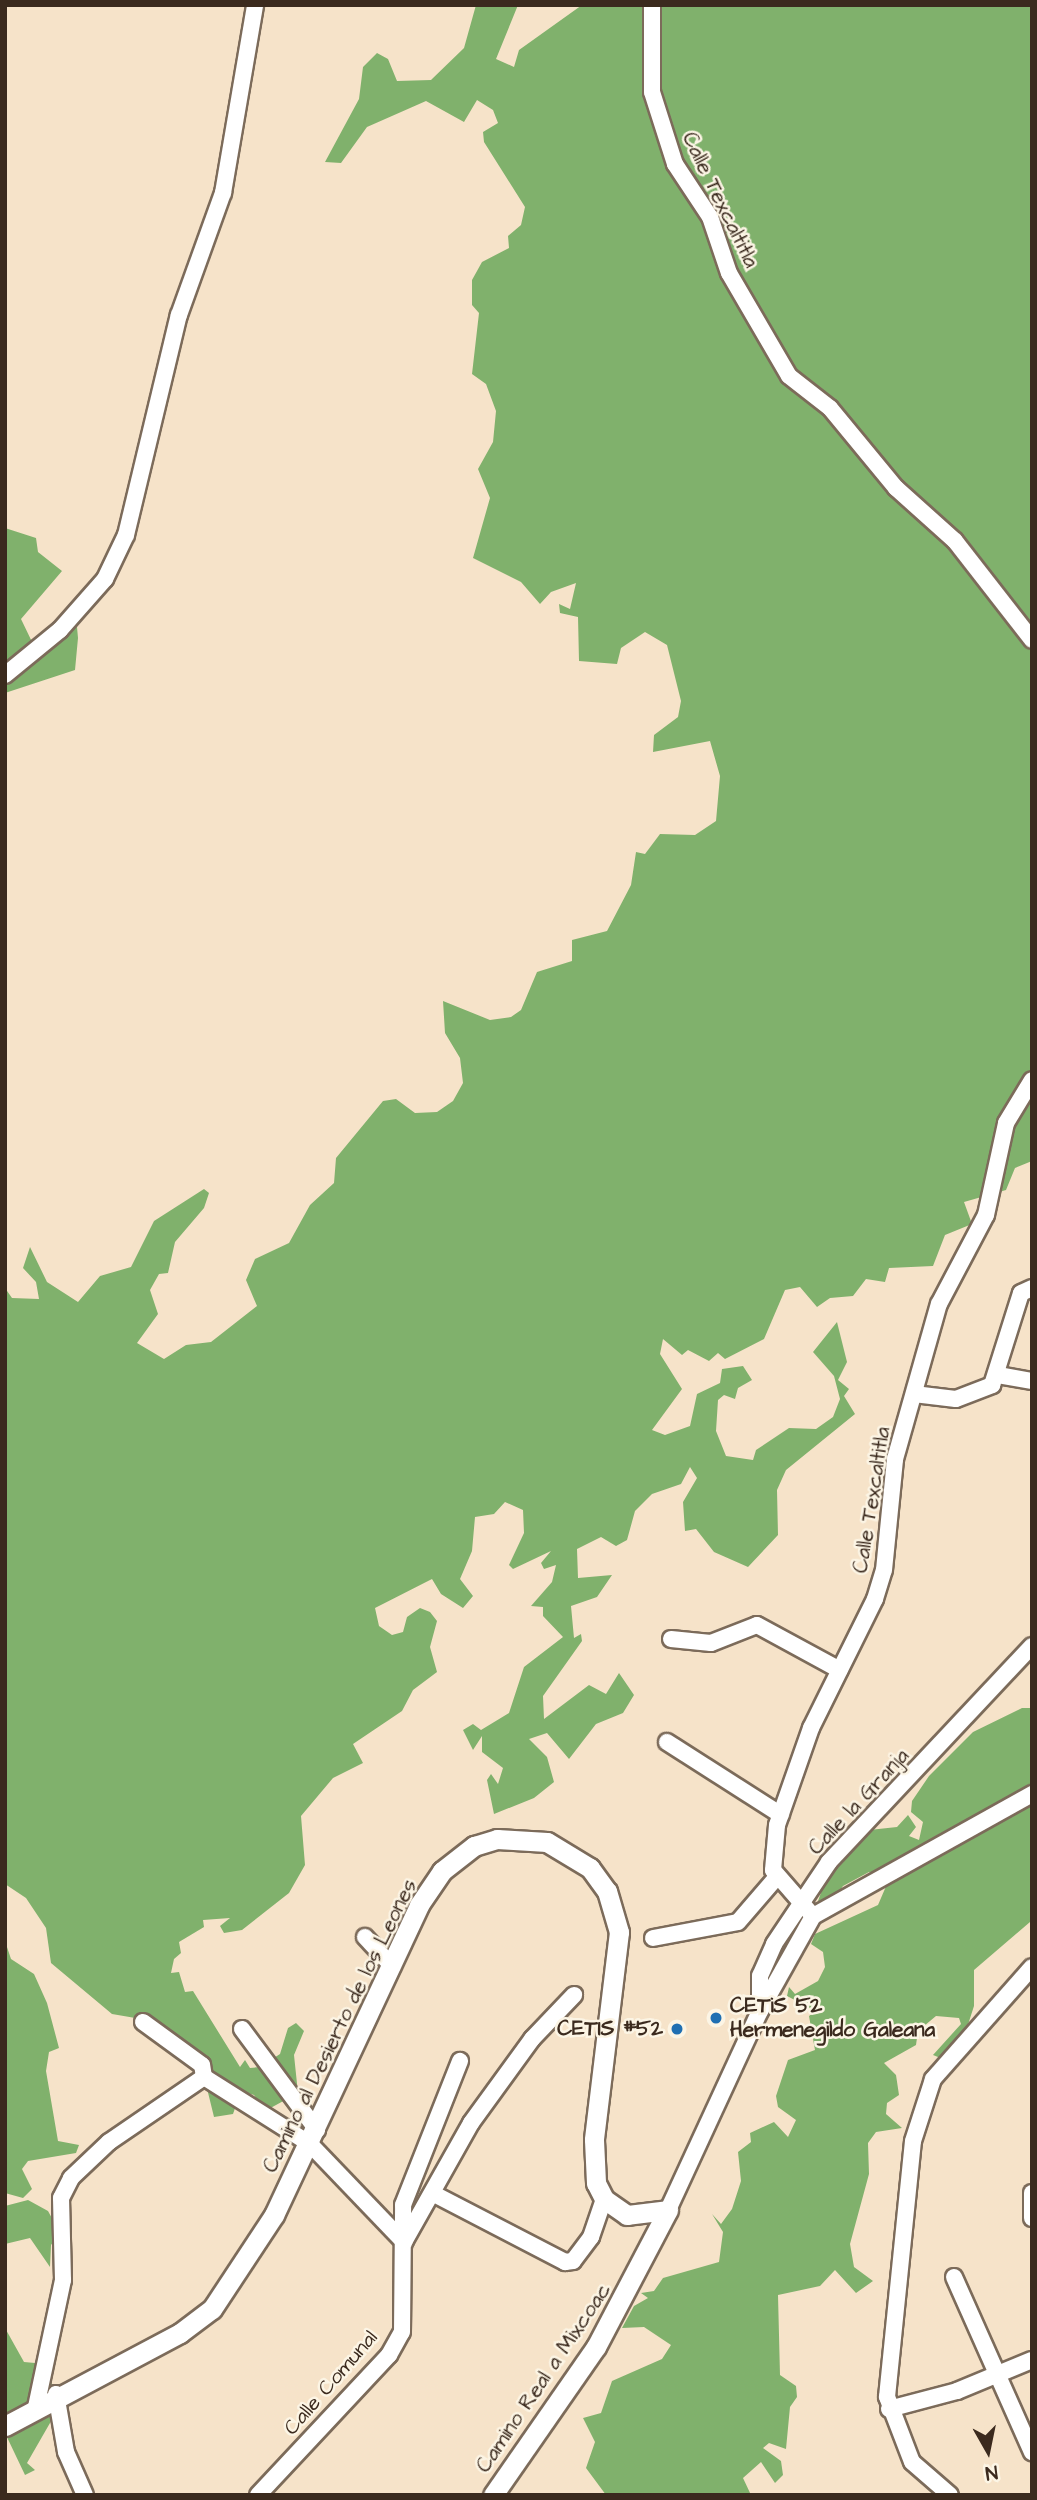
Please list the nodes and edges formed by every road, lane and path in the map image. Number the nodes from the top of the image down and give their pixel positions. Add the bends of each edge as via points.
1 (255, 5) edge
2 (652, 5) edge
3 (1032, 640) edge
4 (5, 675) edge
5 (1032, 1080) edge
6 (1032, 1288) edge
7 (998, 1375) junction
8 (1032, 1381) edge
9 (914, 1394) junction
10 (671, 1639) dead end
11 (1032, 1646) edge
12 (840, 1670) junction
13 (667, 1742) dead end
14 (1032, 1794) edge
15 (781, 1815) junction
16 (776, 1878) junction
17 (799, 1905) junction
18 (813, 1916) junction
19 (365, 1937) dead end
20 (653, 1938) dead end
21 (392, 1966) junction
22 (1032, 1967) edge
23 (574, 1995) dead end
24 (761, 2011) junction
25 (147, 2027) dead end
26 (242, 2029) dead end
27 (460, 2061) dead end
28 (204, 2074) junction
29 (313, 2137) junction
30 (1032, 2193) edge
31 (434, 2194) junction
32 (604, 2199) junction
33 (668, 2210) junction
34 (1032, 2218) edge
35 (404, 2242) junction
36 (954, 2277) dead end
37 (1032, 2360) edge
38 (998, 2376) junction
39 (56, 2395) junction
40 (36, 2407) junction
41 (889, 2409) junction
42 (5, 2426) edge
43 (1032, 2452) edge
44 (85, 2495) edge
45 (258, 2495) edge
46 (493, 2495) edge
47 (950, 2495) edge

1 - 4 street via 223,193 179,315 126,535 105,579 60,630
2 - 3 street, Calle Texcaltitla via 652,92 675,164 710,217 729,273 789,376 830,408 896,488 955,541
5 - 9 street, Calle Texcaltitla via 1006,1124 991,1200 939,1304
6 - 7 street via 1021,1293
7 - 8 street
7 - 9 street via 974,1396
9 - 12 street, Calle Texcaltitla via 895,1459 884,1570
10 - 12 street via 711,1643 757,1625
11 - 17 street, Calle la Granja via 829,1862
12 - 15 street, Calle Texcaltitla
13 - 15 street
14 - 18 street
15 - 16 street, Calle Texcaltitla
16 - 17 street
16 - 20 street via 738,1922
17 - 18 street
17 - 24 street, Calle la Granja via 761,1976
18 - 24 street
19 - 21 street
21 - 29 main road, Camino al Desierto de los Leones
21 - 32 main road, Camino al Desierto de los Leones via 419,1905 442,1871 474,1846 497,1839 547,1842 590,1868 607,1891 619,1932 594,2140 594,2171
22 - 41 street via 950,2057 921,2108 887,2353
23 - 31 street via 532,2039 471,2123
24 - 33 street
25 - 28 street
26 - 29 street
27 - 35 street, Calle Comunal via 403,2205
28 - 29 street
28 - 40 street via 109,2141 71,2178 61,2198 63,2280
29 - 35 street
29 - 39 main road, Camino al Desierto de los Leones via 241,2272 212,2309 144,2353
30 - 34 street
31 - 32 street via 565,2262 573,2261 591,2237
31 - 35 street
32 - 33 main road via 635,2216
33 - 46 main road, Camino Real a Mixcoac via 596,2347
35 - 45 street, Calle Comunal via 402,2332 389,2355
36 - 38 street
37 - 38 street
38 - 41 street
38 - 43 street
39 - 40 main road, Camino al Desierto de los Leones
39 - 44 street via 66,2452
40 - 42 main road, Camino al Desierto de los Leones
41 - 47 street via 912,2462

